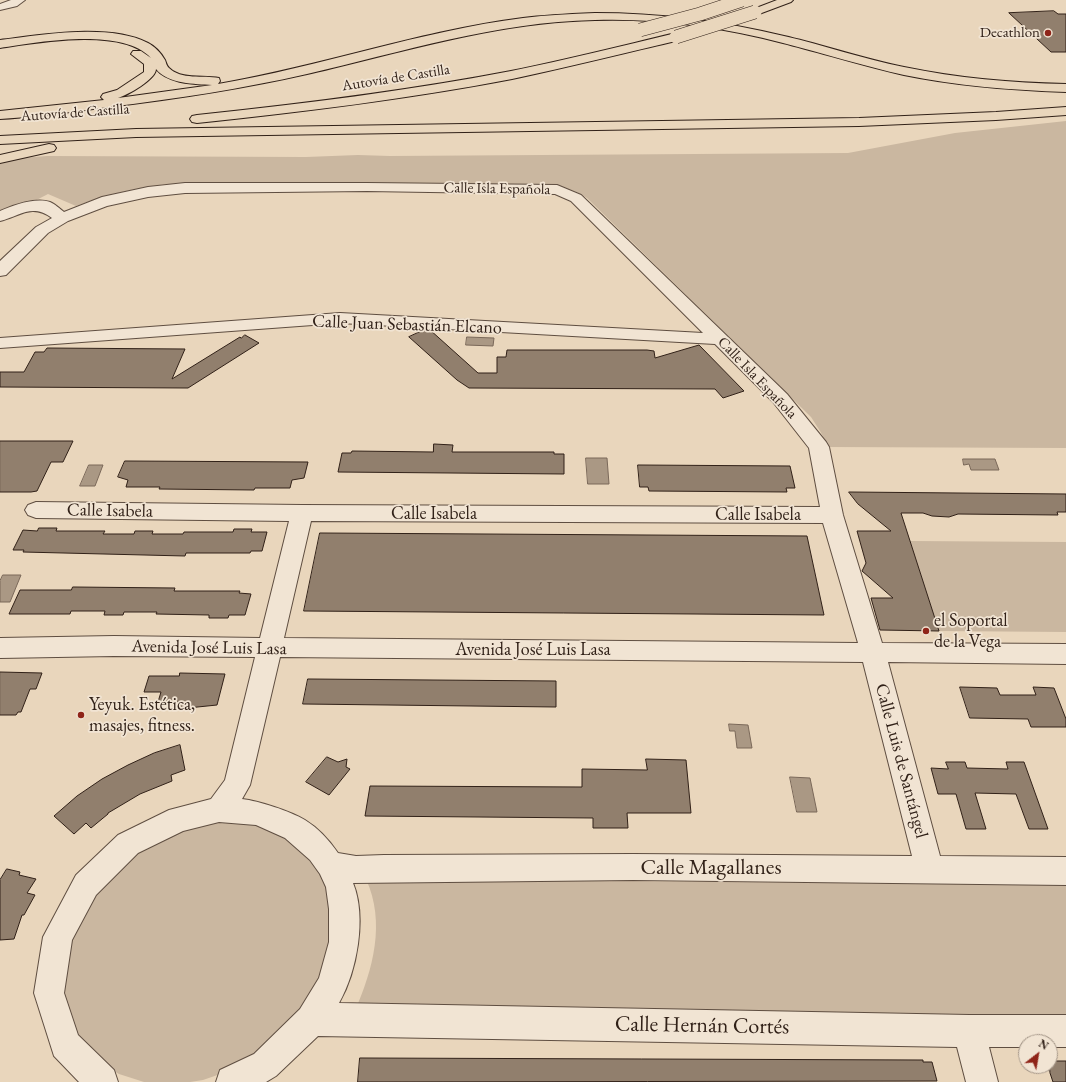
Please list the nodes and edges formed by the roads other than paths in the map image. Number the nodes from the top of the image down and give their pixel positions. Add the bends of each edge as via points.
1 (19, 0) edge
2 (742, 0) edge
3 (787, 0) edge
4 (583, 5) dead end
5 (0, 7) edge
6 (626, 34) dead end
7 (0, 44) edge
8 (412, 44) junction
9 (0, 48) edge
10 (279, 77) junction
11 (1066, 88) edge
12 (52, 110) junction
13 (147, 111) dead end
14 (1066, 111) edge
15 (0, 115) edge
16 (0, 121) edge
17 (200, 132) junction
18 (0, 133) edge
19 (0, 140) edge
20 (0, 160) edge
21 (0, 216) edge
22 (62, 218) junction
23 (0, 271) edge
24 (720, 339) junction
25 (0, 343) edge
26 (36, 510) dead end
27 (302, 514) junction
28 (832, 515) junction
29 (0, 648) edge
30 (269, 648) junction
31 (873, 652) junction
32 (1066, 654) edge
33 (231, 811) junction
34 (929, 869) junction
35 (1066, 871) edge
36 (342, 874) junction
37 (324, 1014) junction
38 (969, 1031) junction
39 (1066, 1031) edge
40 (102, 1082) edge
41 (232, 1082) edge
42 (982, 1082) edge

1 - 5 street
2 - 6 highway, bridge
3 - 18 highway, Autovía de Castilla, bridge via 676,37 511,75 363,100 257,113 160,123
4 - 8 highway via 516,16
7 - 10 highway via 84,36 117,38 143,45 158,58 162,69 193,80 227,82
8 - 10 highway
8 - 11 highway via 532,20 584,16 651,17 744,30 942,78
9 - 12 highway via 77,40 108,43 124,47 150,63 150,73 122,93
10 - 12 highway via 151,98
12 - 15 highway
13 - 16 highway, Autovía de Castilla
14 - 17 highway via 817,124
17 - 19 highway
17 - 20 highway via 99,139
21 - 22 street via 24,207 46,206
22 - 23 street, Calle Isla Española via 42,230
22 - 24 street, Calle Isla Española via 102,202 148,192 185,188 557,190 576,198
24 - 25 street, Calle Juan Sebastián Elcano via 340,318
24 - 28 street, Calle Isla Española via 780,398 819,447
26 - 27 street, Calle Isabela
27 - 28 street, Calle Isabela
27 - 30 street
28 - 31 street, Calle Isla Española
29 - 30 street, Avenida José Luis Lasa
30 - 31 street, Avenida José Luis Lasa
30 - 33 street
31 - 32 street, Avenida José Luis Lasa
31 - 34 street, Calle Luis de Santángel
33 - 36 street via 257,813 295,829
33 - 40 street via 179,818 128,844 86,885 58,936 49,993 65,1045
34 - 35 street, Calle Magallanes
34 - 36 street, Calle Magallanes via 384,868
36 - 37 street via 344,942
37 - 38 street, Calle Hernán Cortés
37 - 41 street via 265,1065
38 - 39 street, Calle Hernán Cortés
38 - 42 street

